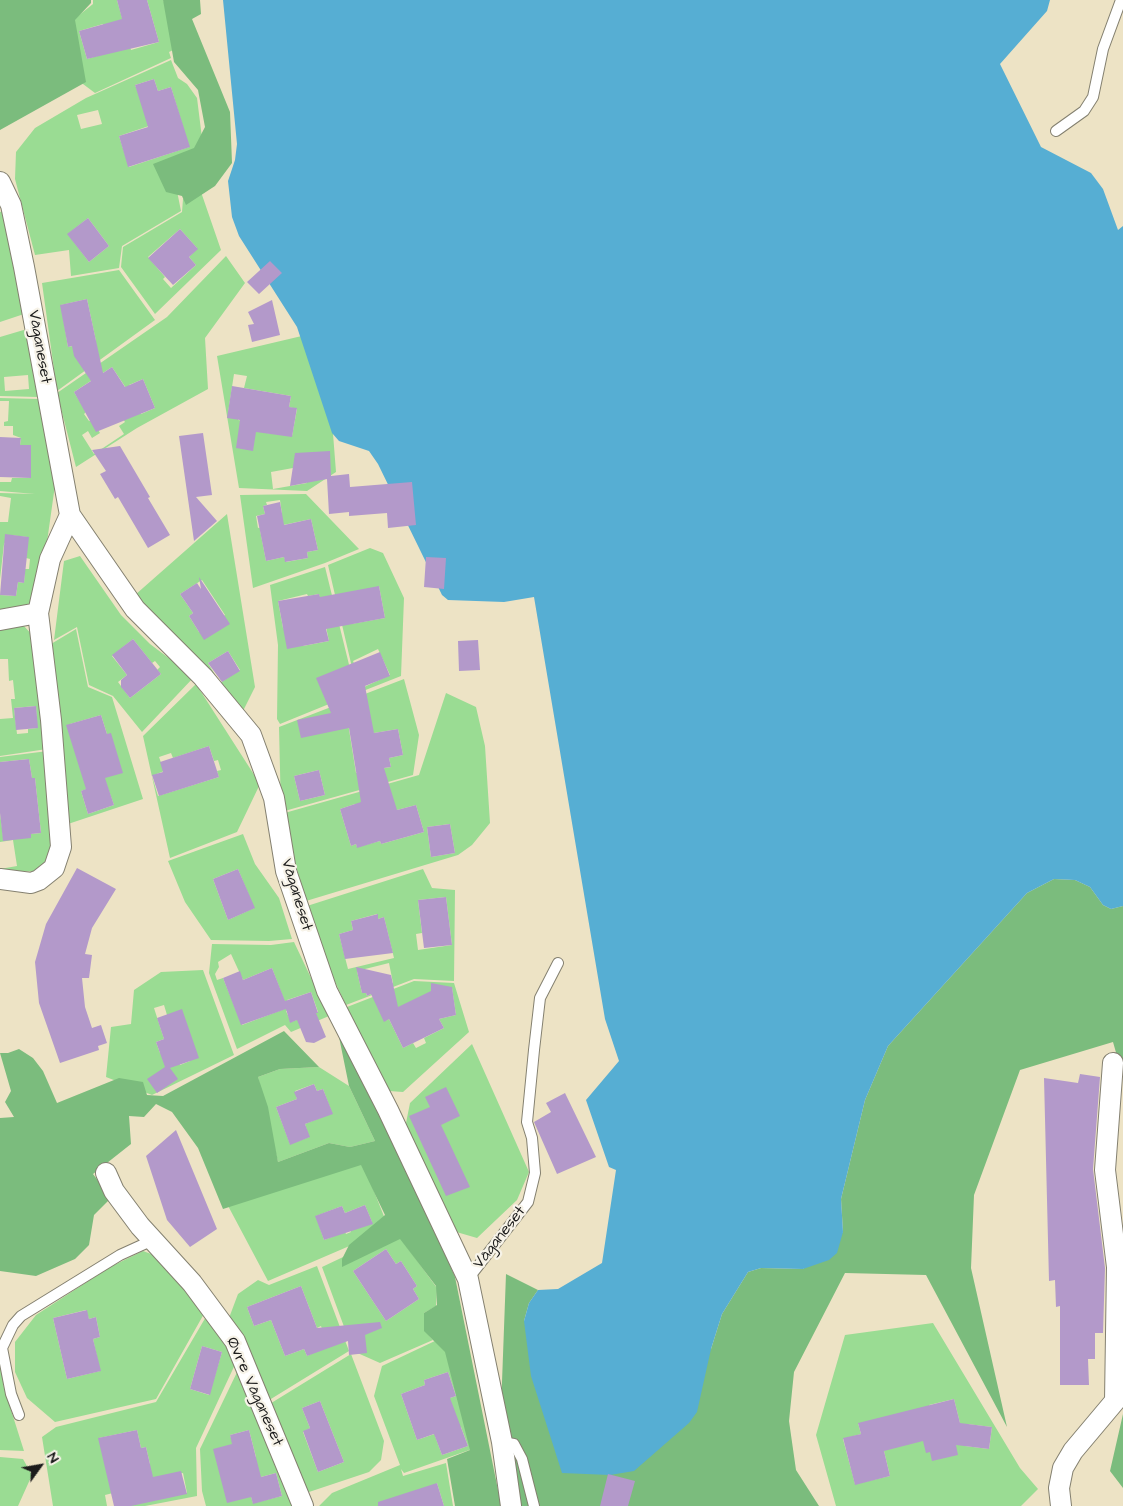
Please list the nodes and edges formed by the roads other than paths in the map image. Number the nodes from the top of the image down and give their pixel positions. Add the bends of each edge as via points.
1 (1121, 0) edge
2 (1056, 130) dead end
3 (0, 182) edge
4 (70, 515) junction
5 (38, 613) junction
6 (0, 620) edge
7 (0, 879) edge
8 (558, 963) dead end
9 (1113, 1063) dead end
10 (106, 1173) dead end
11 (153, 1240) junction
12 (468, 1280) junction
13 (19, 1415) dead end
14 (502, 1442) junction
15 (303, 1506) edge
16 (511, 1506) edge
17 (534, 1506) edge
18 (1061, 1506) edge

1 - 2 lane via 1103,50 1093,98 1084,111
3 - 4 street, Våganeset via 11,205
4 - 5 street via 50,559
4 - 12 street, Våganeset via 136,609 203,677 251,735 274,798 286,871 327,991 388,1110
5 - 6 street
5 - 7 street via 61,847 54,868 39,880 31,883
8 - 12 lane, Våganeset via 540,998 527,1122 532,1138 535,1174 528,1202
9 - 18 street via 1105,1170 1117,1267 1115,1401 1073,1451 1063,1468 1059,1488
10 - 11 street, Øvre Våganeset via 114,1190
11 - 13 lane via 120,1255 21,1316 13,1325 2,1348
11 - 15 street, Øvre Våganeset via 192,1283 235,1341
12 - 14 street, Våganeset
14 - 16 street, Våganeset
14 - 17 lane via 514,1444 522,1459

